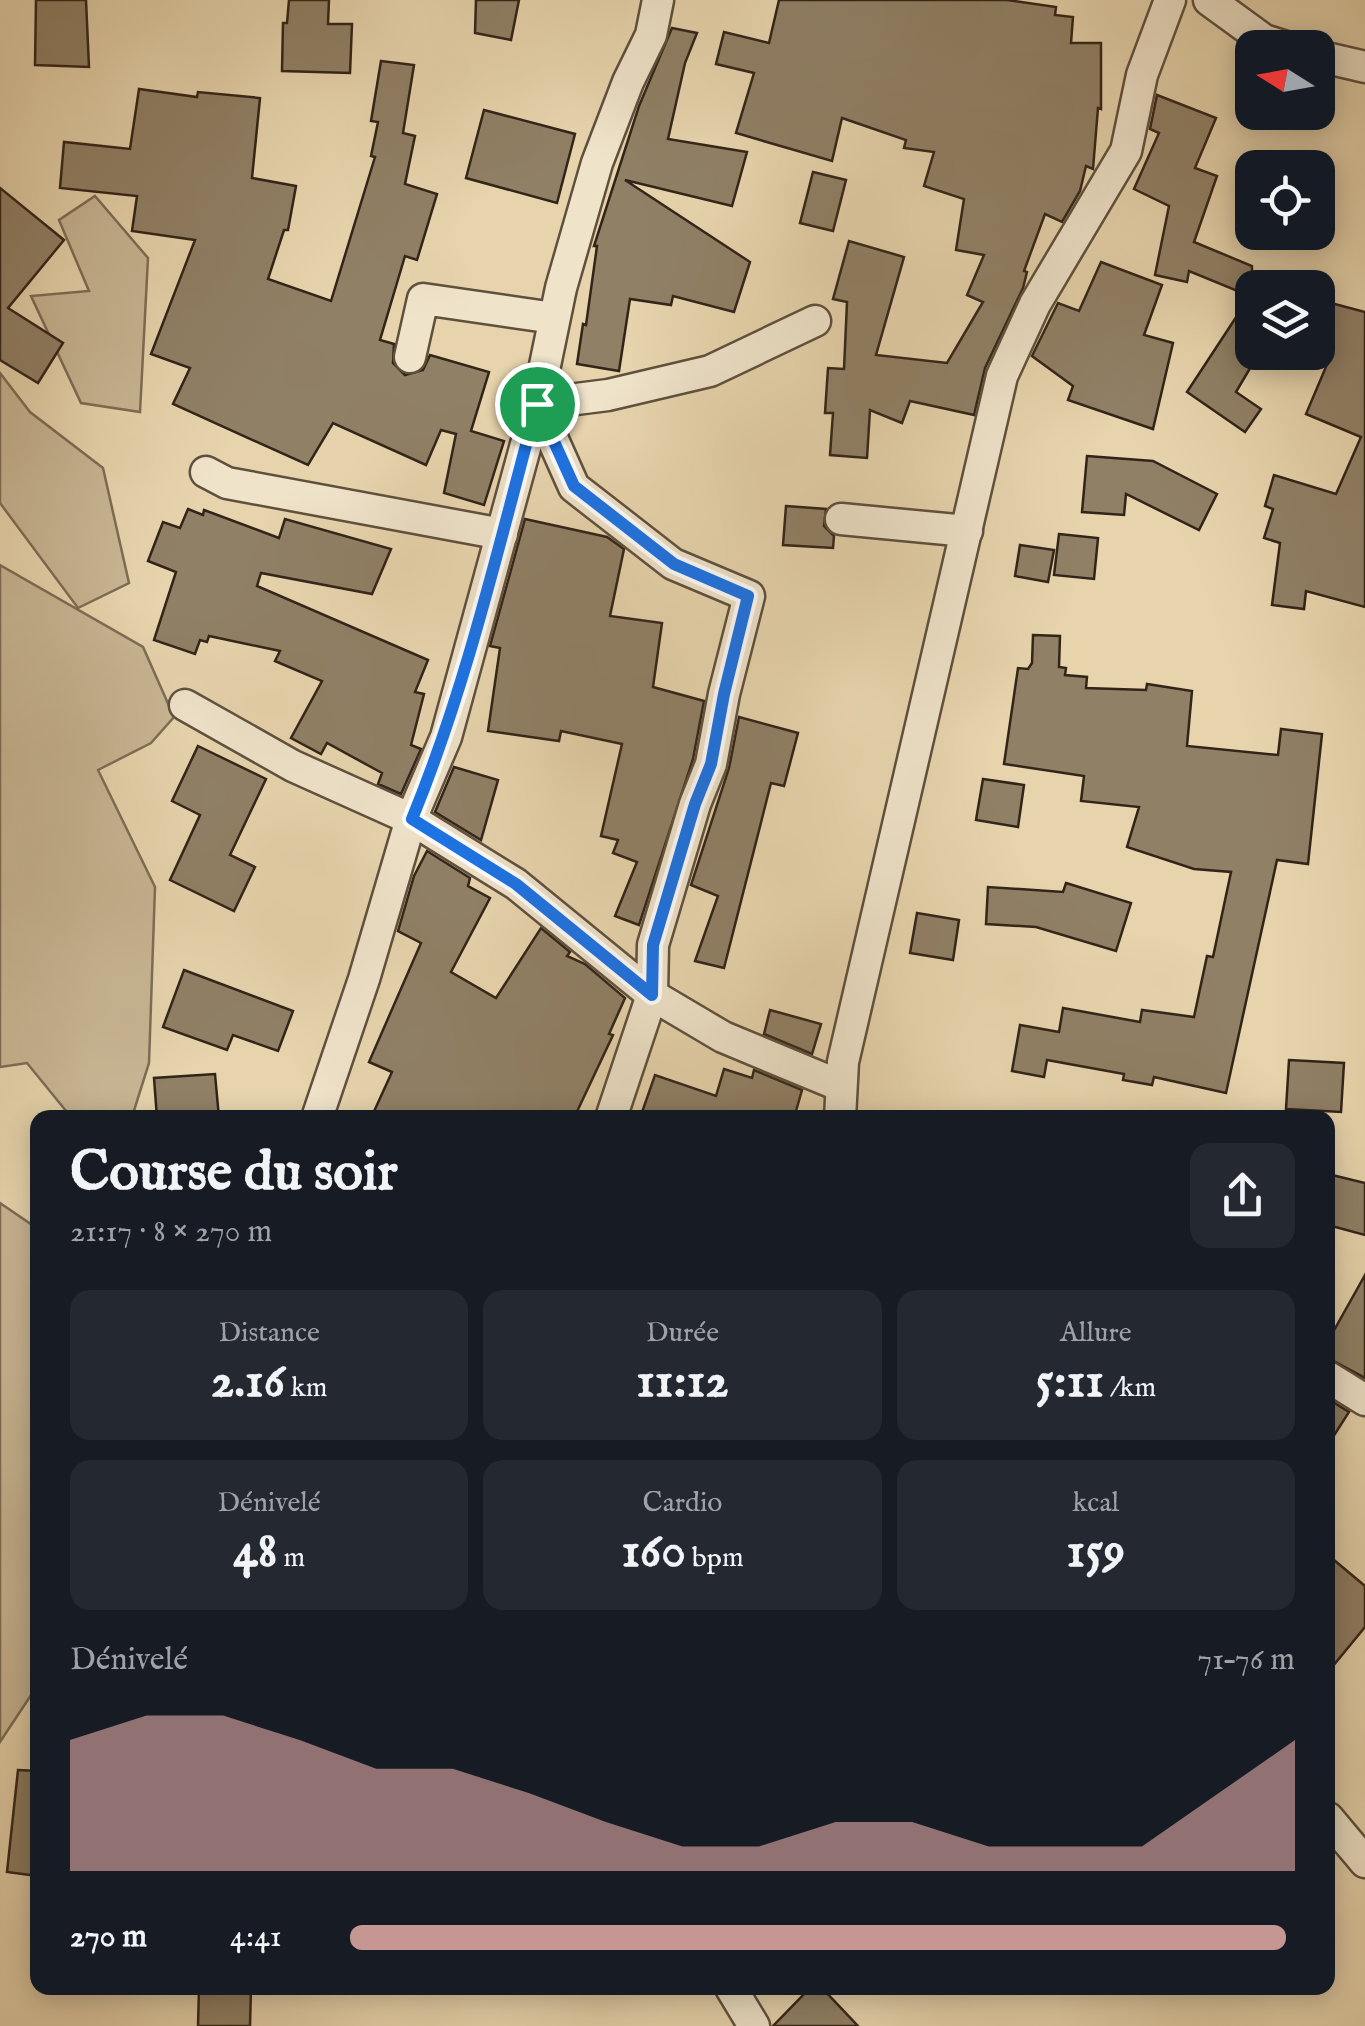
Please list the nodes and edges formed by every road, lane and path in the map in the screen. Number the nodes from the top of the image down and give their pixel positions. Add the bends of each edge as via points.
1 (658, 0) edge
2 (1170, 0) edge
3 (1209, 0) edge
4 (1250, 30) edge
5 (1335, 60) edge
6 (1365, 67) edge
7 (554, 318) junction
8 (815, 321) dead end
9 (410, 357) dead end
10 (537, 404) junction
11 (206, 472) dead end
12 (842, 519) dead end
13 (967, 531) junction
14 (502, 534) junction
15 (186, 705) dead end
16 (412, 819) junction
17 (652, 995) junction
18 (841, 1086) junction
19 (320, 1110) edge
20 (614, 1110) edge
21 (840, 1110) edge
22 (1335, 1381) edge
23 (1365, 1400) edge
24 (1335, 1826) edge
25 (1365, 1862) edge
26 (735, 1995) edge
27 (754, 2026) edge

1 - 7 street via 651,34 597,164
2 - 13 street via 1142,75 1126,152 1035,304 1002,376
3 - 4 street
5 - 6 street
7 - 9 street via 423,299
7 - 10 street
8 - 10 street via 710,371 608,396
10 - 14 street
10 - 17 street via 574,486 674,564 748,596 711,764 653,945
11 - 14 street via 227,483
12 - 13 street
13 - 18 street
14 - 16 street via 446,737
15 - 16 street via 294,766
16 - 17 street via 516,884
16 - 19 street
17 - 18 street via 723,1036
17 - 20 street
18 - 21 street
22 - 23 street
24 - 25 street
26 - 27 street

